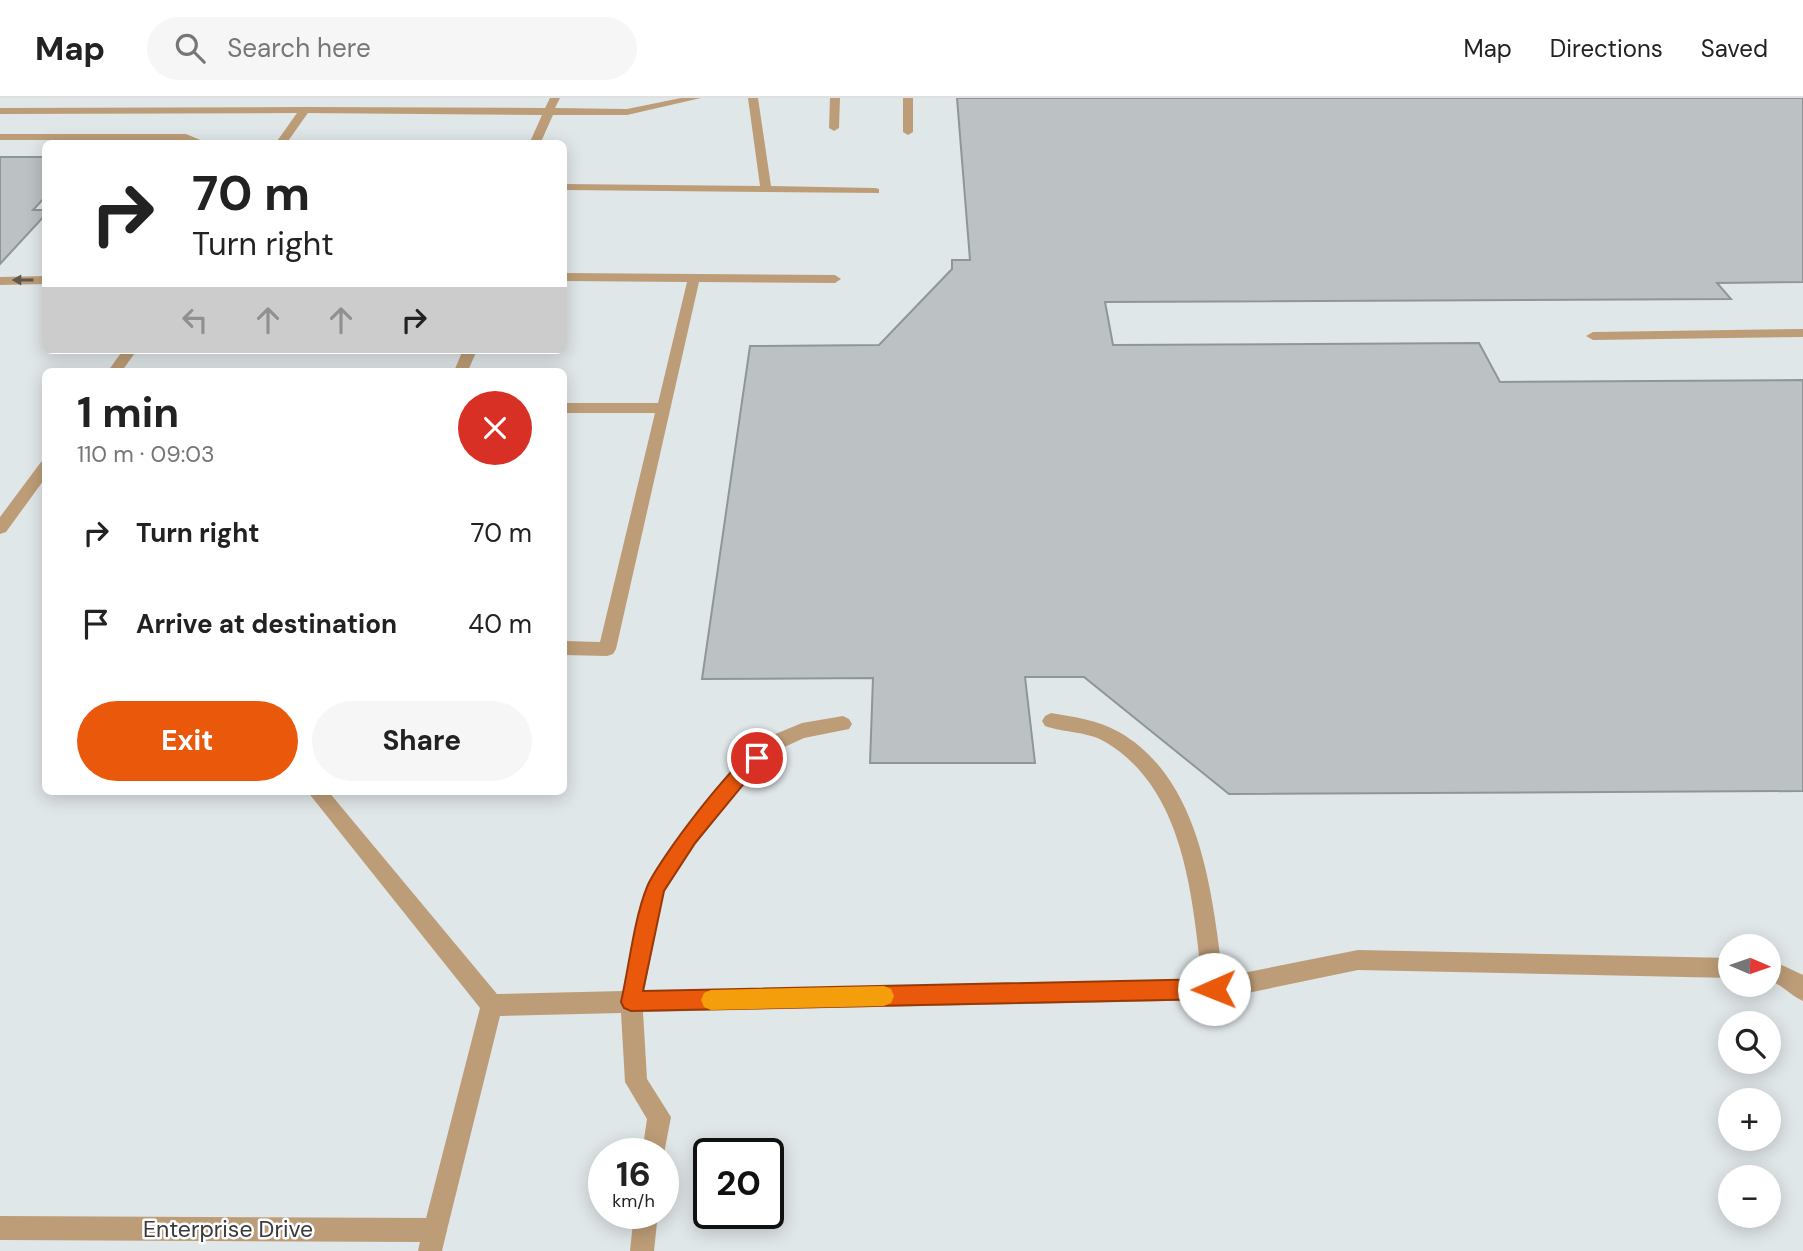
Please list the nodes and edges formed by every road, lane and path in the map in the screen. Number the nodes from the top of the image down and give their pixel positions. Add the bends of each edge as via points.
1 (431, 98) edge
2 (555, 98) edge
3 (632, 98) edge
4 (696, 98) edge
5 (753, 98) edge
6 (835, 98) edge
7 (908, 98) edge
8 (305, 110) junction
9 (424, 110) junction
10 (0, 111) edge
11 (549, 111) junction
12 (627, 112) junction
13 (834, 128) dead end
14 (908, 132) dead end
15 (0, 136) edge
16 (194, 140) edge
17 (283, 140) edge
18 (536, 140) edge
19 (567, 187) edge
20 (766, 190) junction
21 (875, 191) dead end
22 (567, 277) edge
23 (694, 278) junction
24 (835, 279) dead end
25 (42, 280) edge
26 (0, 281) edge
27 (1803, 333) edge
28 (1593, 336) dead end
29 (127, 354) edge
30 (116, 368) edge
31 (567, 408) edge
32 (663, 408) junction
33 (42, 471) edge
34 (0, 528) edge
35 (567, 648) edge
36 (1051, 721) dead end
37 (842, 724) dead end
38 (319, 795) edge
39 (1718, 968) edge
40 (1782, 975) edge
41 (1214, 989) junction
42 (1803, 990) edge
43 (631, 1002) junction
44 (492, 1004) junction
45 (656, 1138) edge
46 (0, 1228) edge
47 (644, 1229) edge
48 (433, 1241) edge
49 (642, 1251) edge

1 - 9 street
2 - 11 street
3 - 12 street
4 - 12 street
5 - 20 street
6 - 13 street
7 - 14 street
8 - 9 street
8 - 10 street
8 - 17 street
9 - 11 street
11 - 12 street
11 - 18 street
15 - 16 street
19 - 20 street
20 - 21 street
22 - 23 street
23 - 24 street
23 - 32 street
25 -> 26 street
27 - 28 street
29 - 30 street
31 - 32 street
32 - 35 street via 607,649
33 - 34 street
36 - 41 street via 1112,736 1136,753 1163,787 1199,878
37 - 43 street via 802,731 774,743 740,773 689,838 655,888
38 - 44 street
39 - 41 street via 1357,960
40 - 42 street
41 - 43 street
43 - 44 street
43 - 45 street via 636,1082 659,1117
44 - 48 street
46 - 48 street, Enterprise Drive
47 - 49 street

